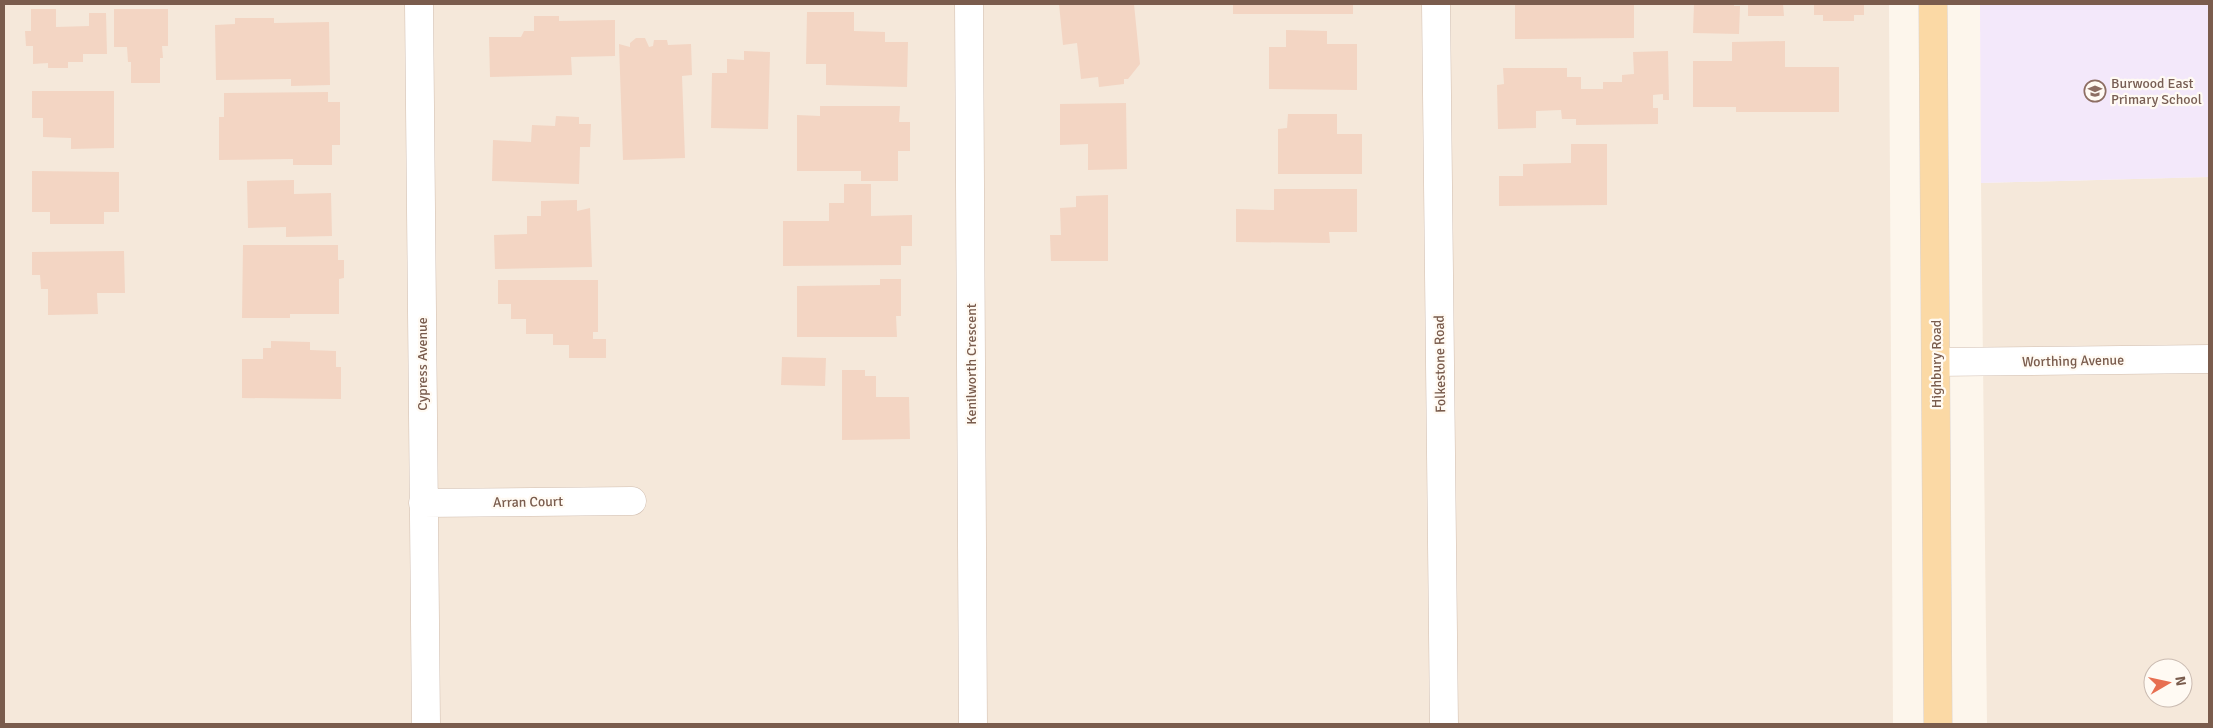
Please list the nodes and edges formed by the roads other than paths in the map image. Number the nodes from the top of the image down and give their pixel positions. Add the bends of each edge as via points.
1 (419, 4) edge
2 (969, 4) edge
3 (1436, 4) edge
4 (1934, 4) edge
5 (2209, 359) edge
6 (1936, 362) junction
7 (632, 501) dead end
8 (423, 503) junction
9 (426, 724) edge
10 (973, 724) edge
11 (1444, 724) edge
12 (1938, 724) edge

1 - 8 street, Cypress Avenue
2 - 10 street, Kenilworth Crescent
3 - 11 street, Folkestone Road
4 - 6 main road, Highbury Road
5 - 6 street, Worthing Avenue
6 - 12 main road, Highbury Road
7 - 8 street, Arran Court
8 - 9 street, Cypress Avenue

